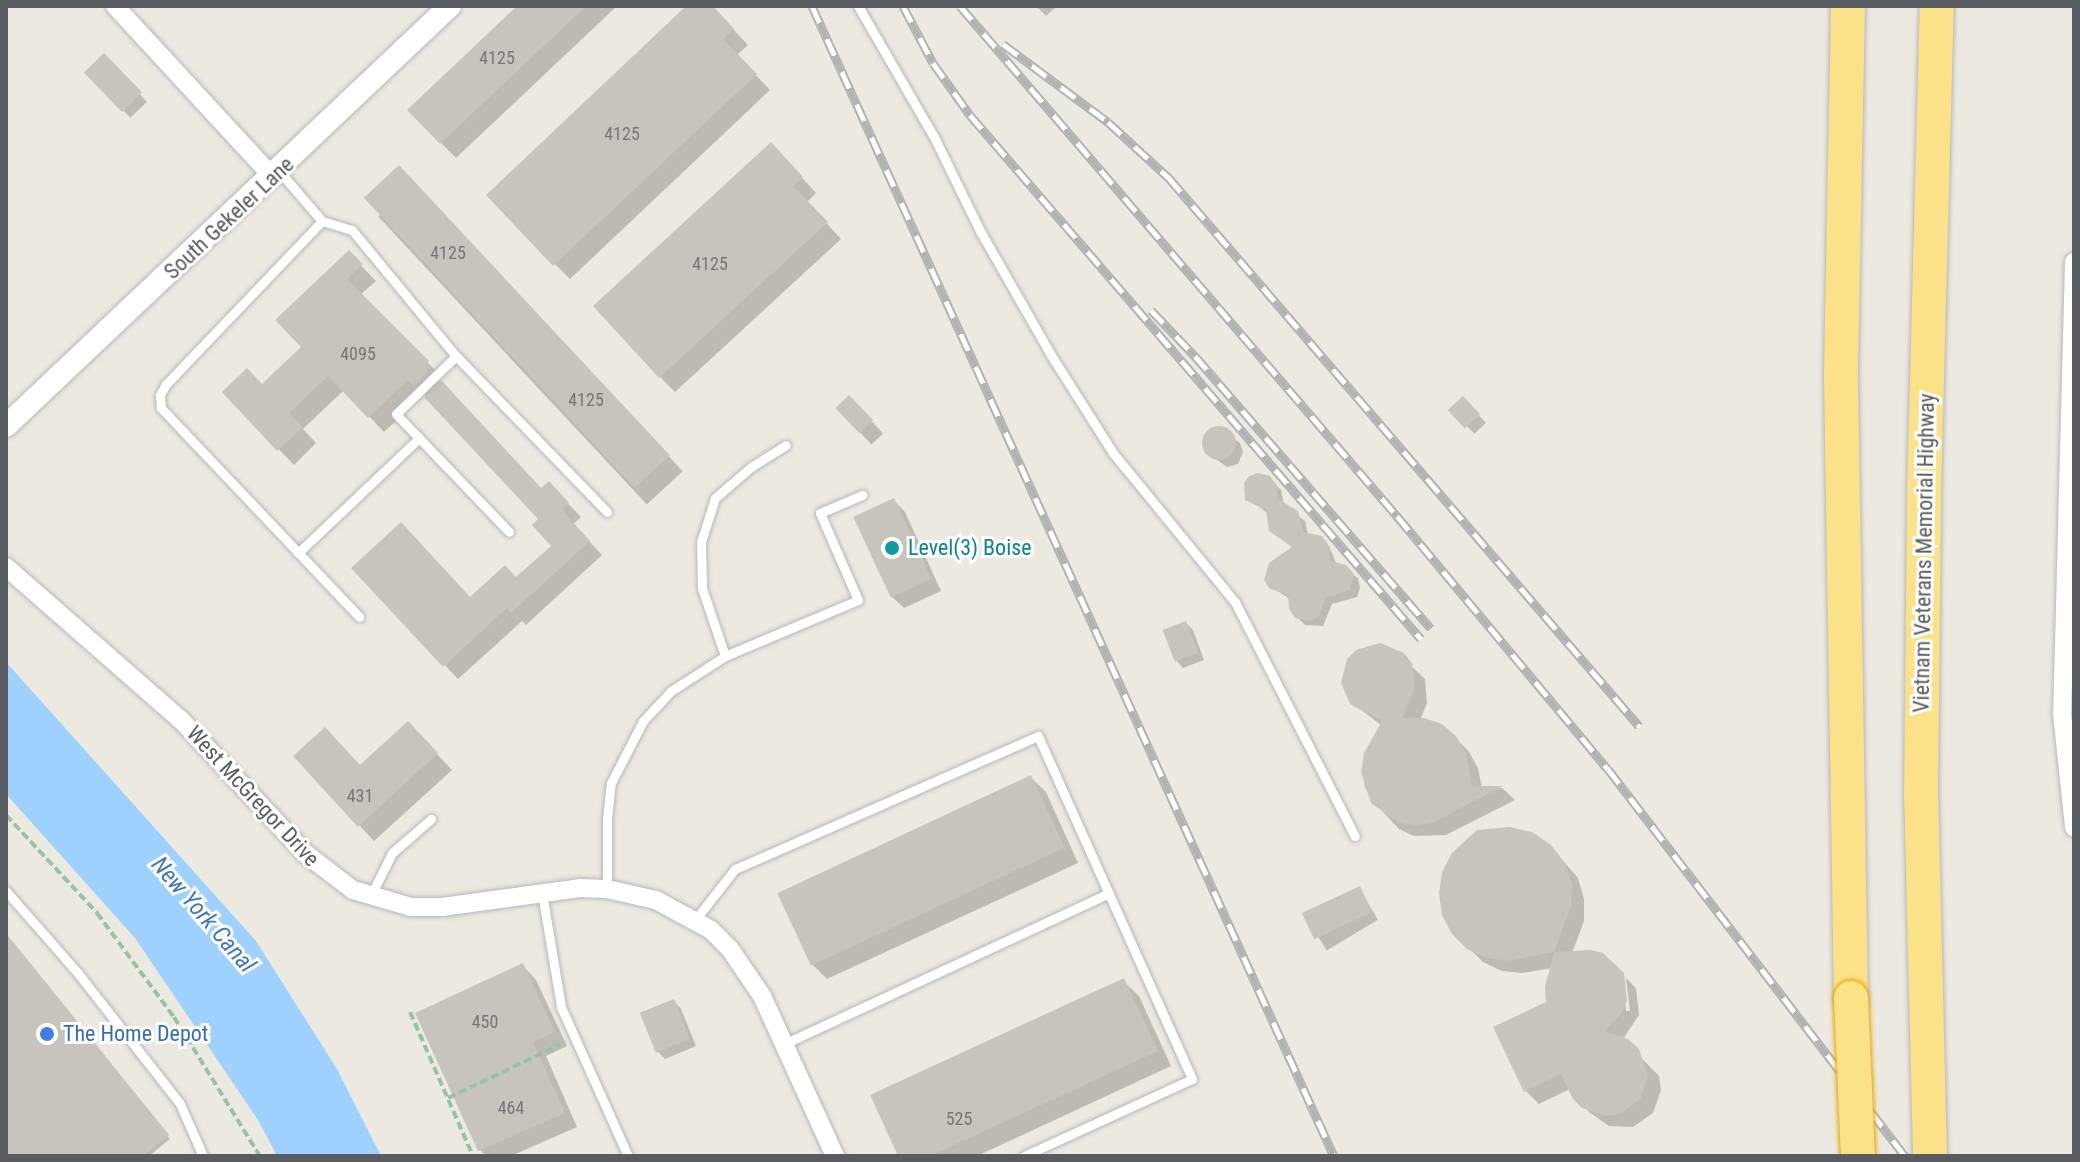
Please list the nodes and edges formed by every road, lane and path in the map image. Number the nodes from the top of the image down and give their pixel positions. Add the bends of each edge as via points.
1 (115, 6) edge
2 (450, 6) edge
3 (858, 6) edge
4 (1848, 6) edge
5 (1937, 6) edge
6 (276, 174) junction
7 (322, 221) junction
8 (2074, 262) edge
9 (456, 356) junction
10 (6, 426) edge
11 (419, 438) junction
12 (786, 445) dead end
13 (862, 495) dead end
14 (607, 512) dead end
15 (509, 532) dead end
16 (298, 553) junction
17 (6, 567) edge
18 (359, 617) dead end
19 (725, 656) junction
20 (6, 815) edge
21 (431, 819) dead end
22 (2074, 827) edge
23 (1355, 836) dead end
24 (607, 889) junction
25 (6, 891) edge
26 (542, 893) junction
27 (1109, 893) junction
28 (370, 897) junction
29 (695, 920) junction
30 (410, 1012) dead end
31 (563, 1043) dead end
32 (784, 1044) junction
33 (448, 1098) junction
34 (472, 1154) dead end
35 (203, 1156) edge
36 (260, 1156) edge
37 (628, 1156) edge
38 (835, 1156) edge
39 (1024, 1156) edge
40 (1858, 1156) edge
41 (1930, 1156) edge

1 - 6 street
2 - 6 street, South Gekeler Lane
3 - 23 lane via 1054,360 1113,453 1235,602
4 - 40 highway, bridge via 1841,378
5 - 41 highway, Vietnam Veterans Memorial Highway via 1921,764
6 - 7 lane
6 - 10 street, South Gekeler Lane
7 - 9 lane via 352,230
7 - 16 lane via 160,395 161,408
8 - 22 street via 2062,713
9 - 11 lane via 396,414
9 - 14 lane
11 - 15 lane
11 - 16 lane
12 - 19 lane via 715,498 701,542 702,588
13 - 19 lane via 820,513 858,600
16 - 18 lane
17 - 28 street, West McGregor Drive via 181,720 329,875
19 - 24 lane via 671,691 643,721 623,755 608,807
20 - 36 path via 97,913 174,1017
21 - 28 lane via 392,853
24 - 26 street, West McGregor Drive
24 - 29 street, West McGregor Drive via 656,900
25 - 35 lane via 180,1104
26 - 28 street, West McGregor Drive via 442,907 411,907
26 - 37 lane via 561,1007
27 - 29 lane via 1038,736 735,869
27 - 32 lane
27 - 39 lane via 1192,1079
29 - 32 street, West McGregor Drive via 749,972
30 - 33 path
31 - 33 path
32 - 38 street, West McGregor Drive
33 - 34 path

